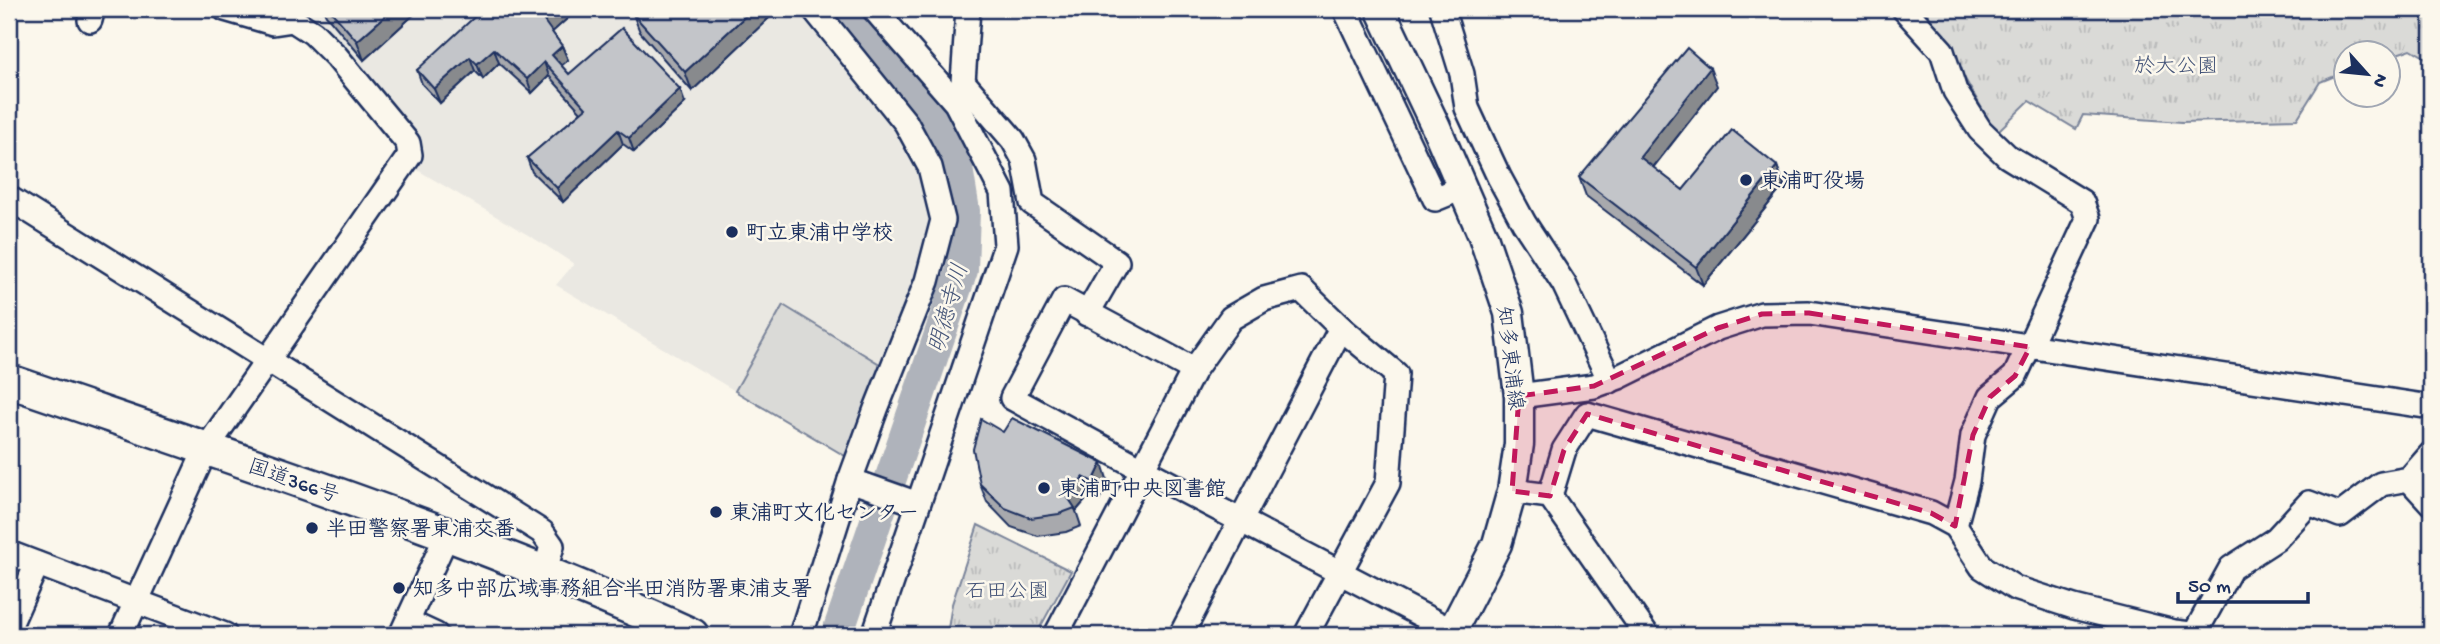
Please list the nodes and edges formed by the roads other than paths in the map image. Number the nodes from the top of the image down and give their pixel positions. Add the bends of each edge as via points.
1 (226, 9) edge
2 (814, 9) edge
3 (874, 9) edge
4 (968, 9) edge
5 (1345, 9) edge
6 (1380, 9) edge
7 (1442, 9) edge
8 (1904, 9) edge
9 (289, 14) edge
10 (1462, 188) junction
11 (9, 198) edge
12 (1087, 314) junction
13 (1341, 328) junction
14 (2030, 347) junction
15 (266, 360) junction
16 (1194, 370) junction
17 (9, 380) edge
18 (1610, 381) junction
19 (1519, 396) junction
20 (2431, 407) edge
21 (206, 449) junction
22 (2431, 454) edge
23 (1144, 470) junction
24 (2409, 479) junction
25 (850, 480) junction
26 (1512, 491) junction
27 (1550, 496) junction
28 (918, 503) junction
29 (2431, 503) edge
30 (1240, 519) junction
31 (1955, 526) junction
32 (447, 535) junction
33 (9, 553) edge
34 (37, 564) junction
35 (545, 571) junction
36 (1339, 573) junction
37 (136, 603) junction
38 (9, 626) edge
39 (404, 629) edge
40 (1451, 633) edge
41 (2180, 634) edge
42 (121, 635) edge
43 (225, 635) edge
44 (436, 635) edge
45 (692, 635) edge
46 (801, 635) edge
47 (874, 635) edge
48 (1056, 635) edge
49 (1181, 635) edge
50 (1306, 635) edge
51 (1647, 635) edge
52 (2199, 635) edge

1 - 9 street via 273,23
2 - 25 street via 905,122 930,167 943,220 927,281
3 - 28 street via 956,103 1002,192 1006,245
4 - 12 street via 963,82 1013,140 1024,160 1032,203 1117,262
5 - 10 street via 1435,199
6 - 10 main road, 知多東浦線
7 - 18 street via 1468,108 1493,165 1564,284
8 - 14 street via 1942,51 1955,91 1979,130 2007,156 2082,202 2088,219
9 - 15 street via 335,56 408,143 410,155
10 - 19 main road, 知多東浦線 via 1509,313
11 - 15 street
12 - 16 street
12 - 23 street via 1064,300 1012,398
13 - 16 street via 1301,289 1264,299 1231,318
13 - 30 street
13 - 36 street via 1396,374 1388,483
14 - 18 street via 1809,313 1762,314 1718,328
14 - 20 street
14 - 31 street via 2015,376 1990,397 1973,435
15 - 21 street
15 - 35 street via 542,532 552,546
16 - 23 street
17 - 21 highway, 国道366号
18 - 19 street
19 - 26 main road, 知多東浦線 via 1519,444
21 - 32 highway, 国道366号
21 - 37 street
22 - 24 street
23 - 30 street
23 - 48 street
24 - 29 street
24 - 41 street via 2381,484 2340,515 2309,503 2276,539 2231,568
25 - 28 street
25 - 46 street
26 - 27 street
26 - 40 main road, 知多東浦線 via 1497,544
27 - 31 street via 1563,450 1587,414 1931,513
27 - 51 street
28 - 47 street
30 - 36 street
30 - 49 street
31 - 41 street via 1982,566 2015,588
32 - 35 highway, 国道366号
32 - 39 street
33 - 34 street
34 - 37 street
34 - 38 street
35 - 45 highway, 国道366号
36 - 40 street
36 - 50 street
37 - 42 street
37 - 43 street
39 - 44 street
41 - 52 street

